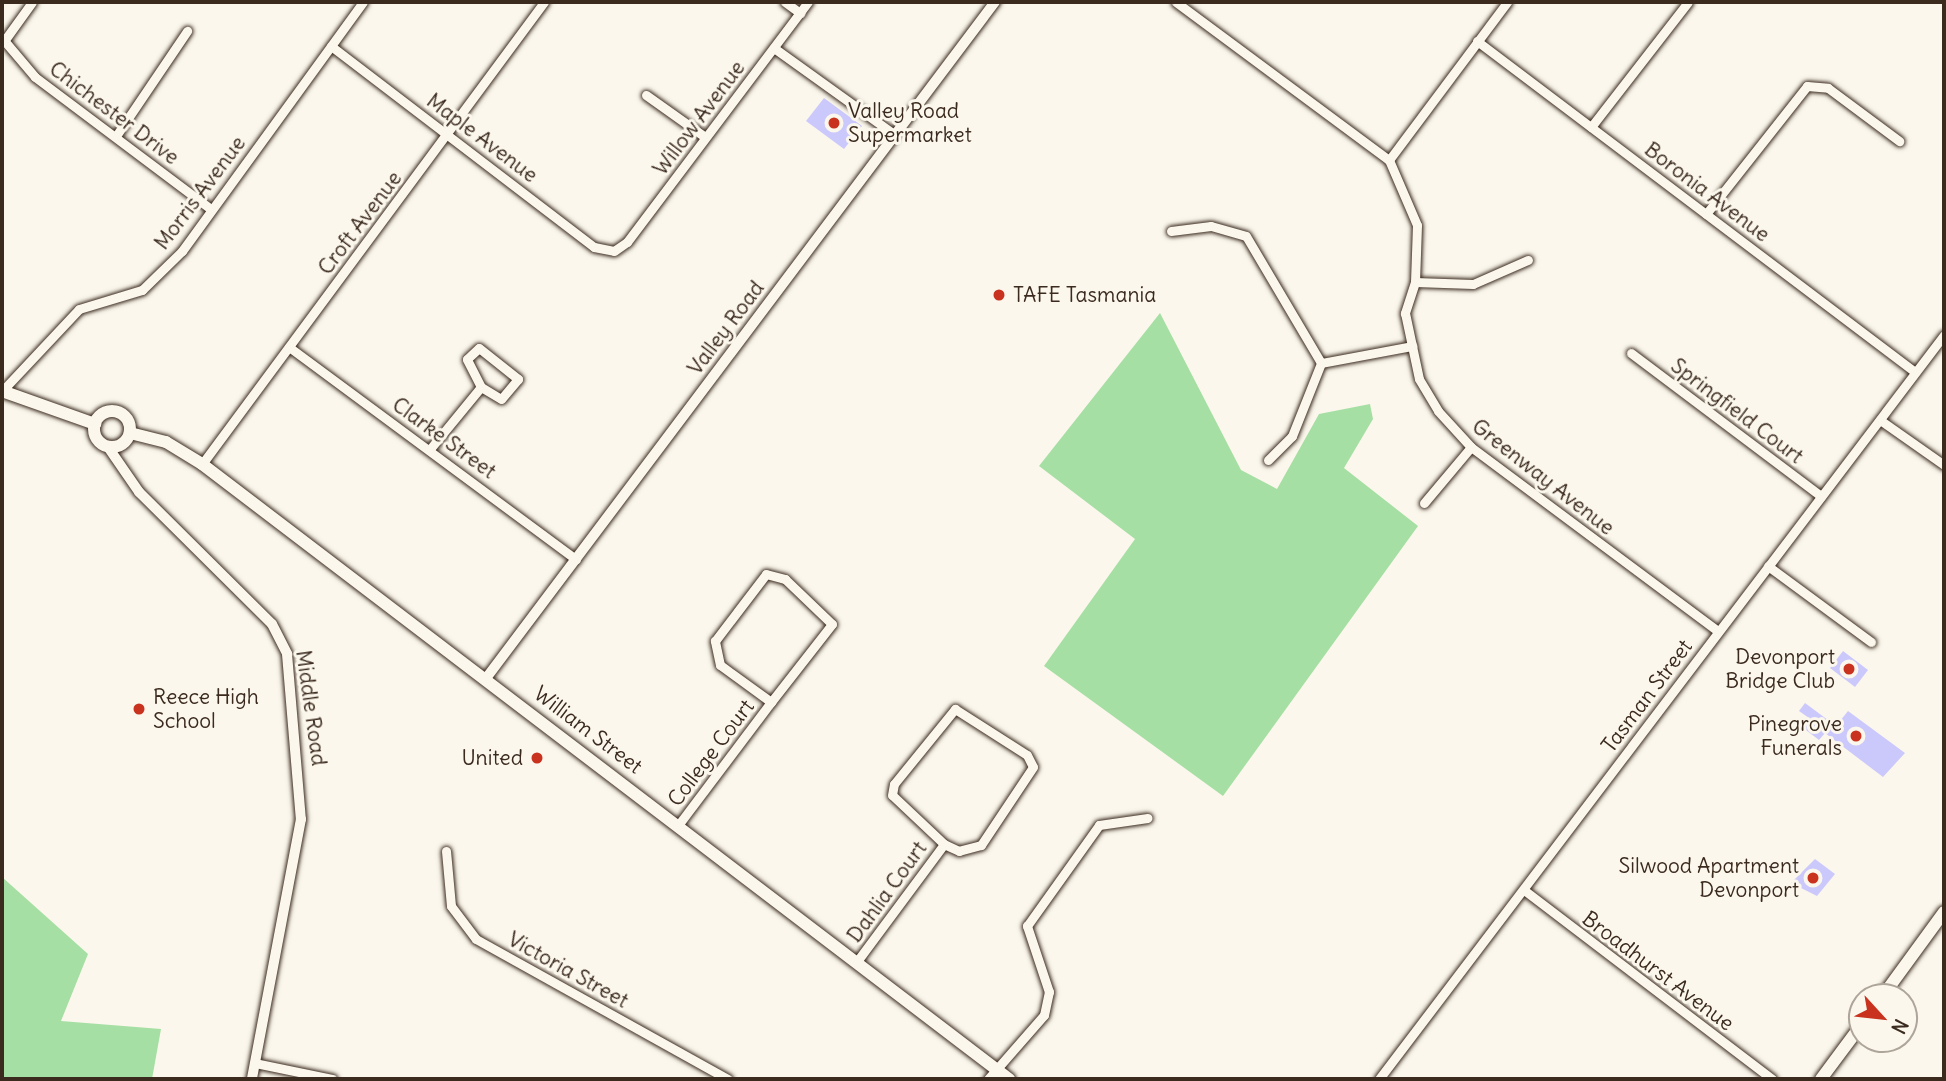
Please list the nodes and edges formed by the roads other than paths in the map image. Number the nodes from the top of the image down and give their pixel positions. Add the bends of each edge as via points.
1 (32, 2) edge
2 (363, 2) edge
3 (544, 2) edge
4 (785, 2) edge
5 (808, 2) edge
6 (995, 2) edge
7 (1176, 2) edge
8 (1507, 2) edge
9 (1688, 2) edge
10 (800, 13) junction
11 (187, 31) dead end
12 (3, 39) edge
13 (1477, 41) junction
14 (331, 46) junction
15 (774, 48) junction
16 (646, 95) dead end
17 (1591, 127) junction
18 (448, 133) junction
19 (895, 135) junction
20 (116, 136) junction
21 (705, 137) junction
22 (1899, 141) dead end
23 (1389, 160) junction
24 (211, 209) junction
25 (1706, 214) junction
26 (1171, 231) dead end
27 (614, 251) joint
28 (1528, 260) dead end
29 (1415, 282) junction
30 (1944, 335) edge
31 (1412, 346) junction
32 (289, 348) junction
33 (1631, 353) dead end
34 (1321, 363) junction
35 (1915, 372) junction
36 (481, 387) junction
37 (2, 391) edge
38 (1880, 420) junction
39 (95, 424) junction
40 (130, 433) junction
41 (108, 447) junction
42 (1471, 447) junction
43 (430, 449) junction
44 (1268, 460) dead end
45 (202, 464) junction
46 (1944, 465) edge
47 (1821, 496) junction
48 (1424, 503) dead end
49 (576, 559) junction
50 (1768, 566) junction
51 (1718, 631) junction
52 (1871, 642) dead end
53 (487, 677) junction
54 (771, 702) junction
55 (1147, 818) dead end
56 (680, 824) junction
57 (944, 844) junction
58 (446, 851) dead end
59 (1524, 890) junction
60 (1942, 920) edge
61 (858, 960) junction
62 (1893, 983) edge
63 (1848, 1043) edge
64 (255, 1063) junction
65 (992, 1074) edge
66 (252, 1079) edge
67 (332, 1079) edge
68 (728, 1079) edge
69 (1009, 1079) edge
70 (1379, 1079) edge
71 (1772, 1079) edge
72 (1821, 1079) edge

1 - 12 street
2 - 14 street, Morris Avenue
3 - 18 street, Croft Avenue
4 - 10 street
5 - 10 street, Willow Avenue
6 - 19 street, Valley Road
7 - 23 street
8 - 13 street
9 - 17 street
10 - 15 street, Willow Avenue
11 - 20 street
12 - 20 street, Chichester Drive via 35,77
13 - 17 street, Boronia Avenue
13 - 23 street
14 - 18 street, Maple Avenue
14 - 24 street, Morris Avenue
15 - 19 street
15 - 21 street, Willow Avenue
16 - 21 street
17 - 25 street, Boronia Avenue
18 - 27 street, Maple Avenue via 594,247
18 - 32 street, Croft Avenue
19 - 49 street, Valley Road
20 - 24 street, Chichester Drive
21 - 27 street, Willow Avenue via 627,242
22 - 25 street via 1828,88 1807,86
23 - 29 street, Greenway Avenue via 1417,225
24 - 37 street, Morris Avenue via 142,290 79,309
25 - 35 street, Boronia Avenue
26 - 34 street via 1211,226 1246,236
28 - 29 street via 1473,284
29 - 31 street, Greenway Avenue via 1405,313
30 - 35 street, Tasman Street
31 - 34 street
31 - 42 street, Greenway Avenue via 1419,379
32 - 43 street, Clarke Street
32 - 45 street, Croft Avenue
33 - 47 street, Springfield Court
34 - 44 street via 1292,436
35 - 38 street, Tasman Street
36 - 36 street via 467,359 479,348 518,379 502,399
36 - 43 street
37 - 39 main road
38 - 46 street
38 - 47 street, Tasman Street
39 - 40 main road via 107,412 120,413
39 - 41 main road via 97,440
40 - 41 main road via 120,446
40 - 45 main road, William Street via 166,442
41 - 64 street, Middle Road via 139,492 272,624 287,654 301,819
42 - 48 street
42 - 51 street, Greenway Avenue
43 - 49 street, Clarke Street
45 - 53 main road, William Street
47 - 50 street, Tasman Street
49 - 53 street, Valley Road
50 - 51 street, Tasman Street
50 - 52 street
51 - 59 street, Tasman Street
53 - 56 main road, William Street
54 - 54 street, College Court via 720,665 715,641 766,574 785,579 832,624
54 - 56 street, College Court
55 - 65 street via 1099,825 1027,926 1049,992 1044,1015
56 - 61 main road, William Street
57 - 57 street, Dahlia Court via 892,795 894,783 956,709 1017,748 1033,767 981,845 959,851
57 - 61 street, Dahlia Court
58 - 68 street, Victoria Street via 451,906 476,939
59 - 70 street, Tasman Street
59 - 71 street, Broadhurst Avenue
60 - 62 main road
61 - 65 main road, William Street
63 - 72 main road
64 - 66 street, Middle Road
64 - 67 street
65 - 69 main road, William Street

